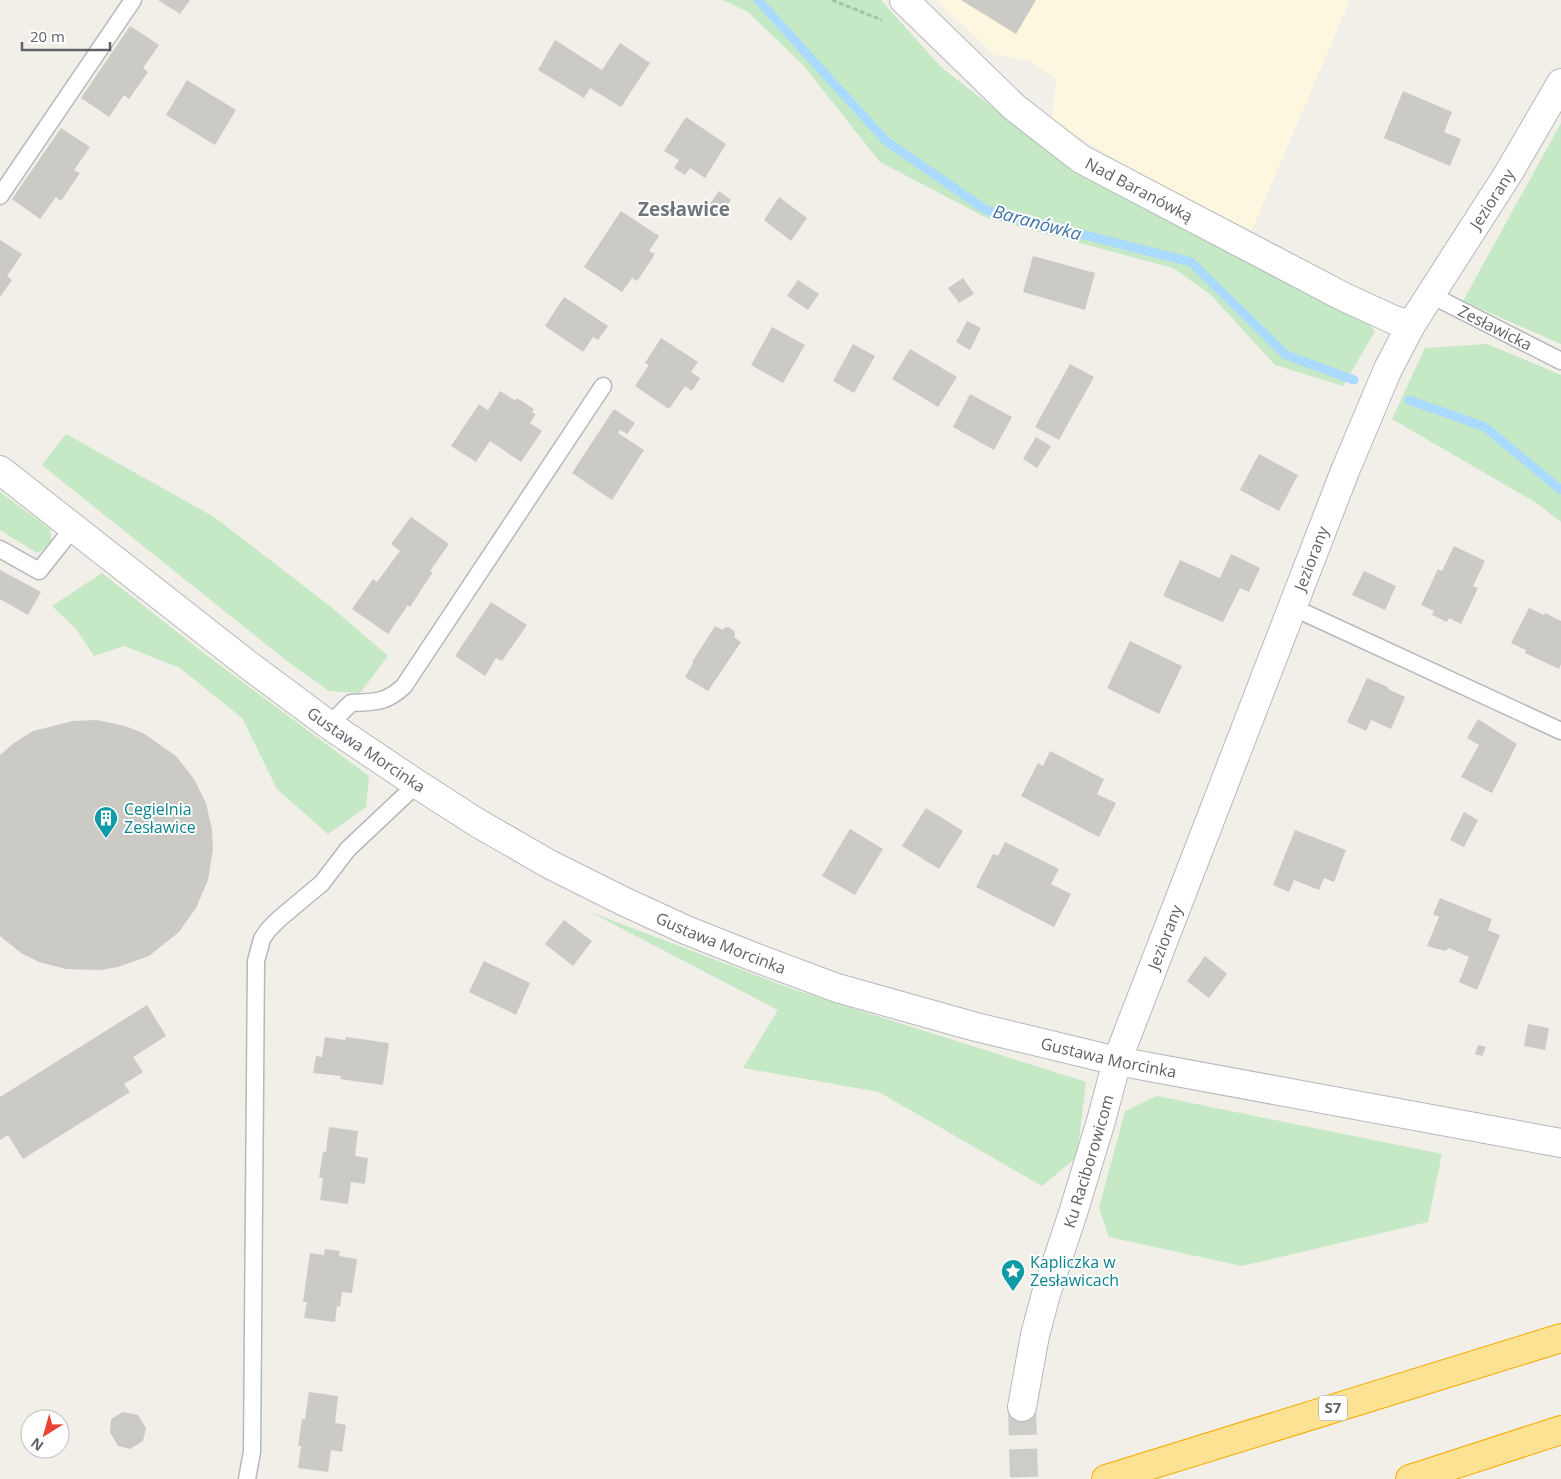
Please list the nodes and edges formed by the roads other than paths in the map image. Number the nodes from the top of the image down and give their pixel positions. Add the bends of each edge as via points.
1 (133, 0) edge
2 (904, 0) edge
3 (1561, 83) edge
4 (0, 196) edge
5 (1431, 295) junction
6 (1411, 325) junction
7 (1561, 361) edge
8 (603, 386) dead end
9 (0, 470) edge
10 (72, 528) junction
11 (0, 549) edge
12 (1292, 607) junction
13 (329, 724) junction
14 (1561, 731) edge
15 (416, 784) junction
16 (1117, 1061) junction
17 (1561, 1143) edge
18 (1561, 1338) edge
19 (1022, 1407) tunnel mouth
20 (1561, 1430) edge
21 (247, 1479) edge
22 (1106, 1479) edge
23 (1410, 1479) edge

1 - 4 lane
2 - 6 street, Nad Baranówką via 1014,107 1081,159 1342,296
3 - 5 street, Jeziorany
5 - 6 street, Jeziorany
5 - 7 lane, Zesławicka
6 - 12 street, Jeziorany via 1388,369
8 - 13 lane via 404,686 394,696 378,702 351,703
9 - 10 street, Gustawa Morcinka
10 - 11 lane via 39,571
10 - 13 street, Gustawa Morcinka
12 - 14 lane
12 - 16 street, Jeziorany
13 - 15 street, Gustawa Morcinka
15 - 16 street, Gustawa Morcinka via 566,872 650,914 754,957 837,988 976,1027
15 - 21 lane via 348,849 322,882 268,930 258,951 252,1452
16 - 17 street, Gustawa Morcinka
16 - 19 street, Ku Raciborowicom via 1046,1294
18 - 22 highway, S7
20 - 23 highway

